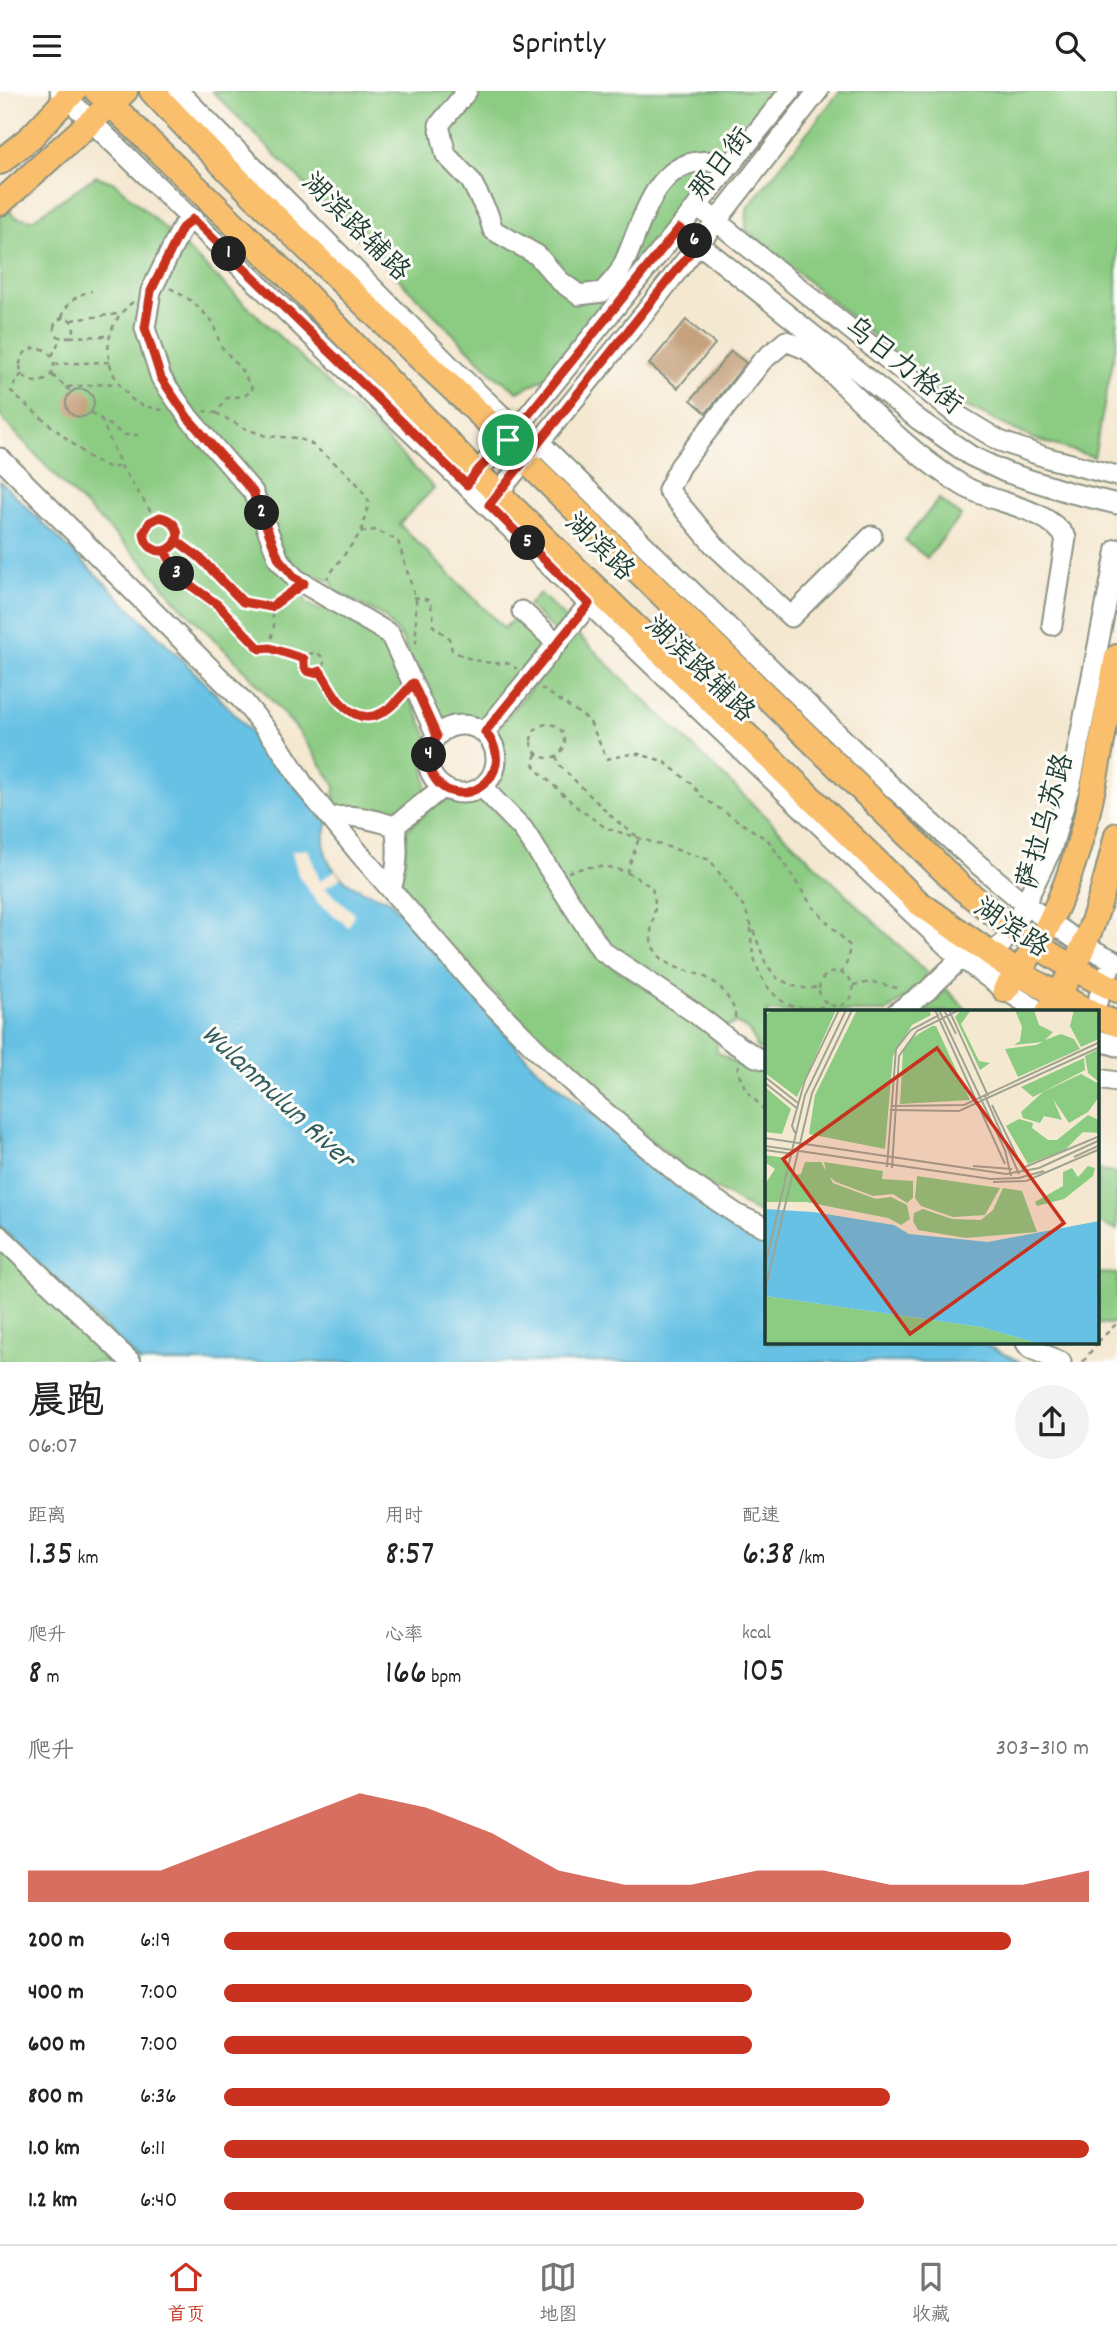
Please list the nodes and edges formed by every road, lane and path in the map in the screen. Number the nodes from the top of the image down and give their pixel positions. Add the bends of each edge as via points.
1 (152, 91) edge
2 (178, 91) edge
3 (467, 91) edge
4 (790, 91) edge
5 (818, 91) edge
6 (67, 93) edge
7 (111, 95) edge
8 (92, 122) junction
9 (0, 162) edge
10 (727, 168) junction
11 (0, 203) edge
12 (697, 206) junction
13 (193, 219) junction
14 (715, 221) junction
15 (679, 228) junction
16 (698, 243) junction
17 (153, 286) junction
18 (92, 291) dead end
19 (117, 314) junction
20 (62, 317) junction
21 (71, 320) junction
22 (109, 336) junction
23 (61, 337) junction
24 (68, 337) junction
25 (52, 356) junction
26 (109, 362) junction
27 (54, 364) junction
28 (22, 374) junction
29 (51, 375) junction
30 (118, 383) junction
31 (66, 387) junction
32 (71, 392) dead end
33 (183, 410) junction
34 (91, 412) dead end
35 (216, 413) junction
36 (101, 419) junction
37 (512, 434) junction
38 (138, 435) dead end
39 (941, 435) junction
40 (532, 451) junction
41 (0, 458) edge
42 (925, 460) junction
43 (121, 465) junction
44 (1117, 476) edge
45 (471, 479) junction
46 (493, 499) junction
47 (1117, 503) edge
48 (155, 519) junction
49 (361, 532) junction
50 (872, 536) dead end
51 (177, 541) junction
52 (1117, 549) edge
53 (165, 551) junction
54 (311, 587) junction
55 (414, 597) junction
56 (589, 604) junction
57 (271, 607) junction
58 (522, 611) dead end
59 (1052, 625) dead end
60 (557, 643) junction
61 (270, 648) junction
62 (1117, 657) edge
63 (304, 659) junction
64 (320, 671) junction
65 (529, 678) junction
66 (412, 680) junction
67 (485, 732) junction
68 (437, 736) junction
69 (536, 754) junction
70 (556, 756) junction
71 (443, 787) junction
72 (482, 787) junction
73 (330, 818) junction
74 (395, 827) junction
75 (1117, 835) edge
76 (639, 838) junction
77 (626, 873) junction
78 (555, 877) junction
79 (391, 889) junction
80 (1026, 905) junction
81 (1050, 921) junction
82 (751, 925) junction
83 (1012, 930) junction
84 (1036, 946) junction
85 (1085, 946) junction
86 (1116, 957) edge
87 (956, 963) dead end
88 (988, 964) junction
89 (1075, 969) junction
90 (841, 973) junction
91 (1012, 982) junction
92 (853, 985) junction
93 (819, 986) junction
94 (1110, 987) edge
95 (829, 1005) junction
96 (1049, 1007) edge
97 (901, 1009) edge
98 (1074, 1010) edge
99 (1093, 1010) edge
100 (1100, 1017) edge
101 (735, 1023) dead end
102 (1117, 1024) edge
103 (1100, 1041) edge
104 (1117, 1046) edge
105 (765, 1059) edge
106 (739, 1065) dead end
107 (765, 1110) edge
108 (765, 1227) edge
109 (0, 1236) edge
110 (1117, 1323) edge
111 (1100, 1339) edge
112 (1028, 1345) edge
113 (1095, 1345) edge
114 (131, 1362) edge
115 (1062, 1362) edge
116 (1083, 1362) edge

1 - 37 main road, 湖滨路 via 288,229
2 - 37 street, 湖滨路辅路
3 - 10 street via 439,125 446,155 471,181 493,230 537,255 579,295 603,292 620,271 646,205 673,171 694,162 717,161
4 - 10 street, 那日街
5 - 14 street, 那日街
6 - 8 street
6 - 9 main road via 31,137
7 - 8 main road
7 - 45 main road, 湖滨路 via 295,283
8 - 11 main road
8 - 13 street
10 - 12 street, 那日街
12 - 14 street, 乌日力格街
12 - 15 street, 那日街
13 - 17 street via 182,228
13 - 45 street
14 - 16 street, 那日街
14 - 44 street, 乌日力格街 via 957,415 1000,441
15 - 16 street, 乌日力格街
15 - 37 street, 那日街
16 - 39 street, 乌日力格街
16 - 40 street, 那日街
17 - 19 path
17 - 33 street via 145,328 161,378
17 - 35 path via 192,301 212,321 221,346 253,390 227,398
18 - 20 path via 73,299
19 - 21 path
19 - 22 path
20 - 21 path
20 - 23 path via 54,327
21 - 24 path via 75,329
22 - 24 path
22 - 26 path
23 - 24 path
23 - 25 path
25 - 27 path
25 - 28 path via 43,349 31,349 20,362
26 - 27 path
26 - 30 path
27 - 29 path
28 - 29 path via 36,382
28 - 43 path via 11,391 14,395 90,458 110,468
29 - 31 path
30 - 31 path
30 - 33 path via 134,402 173,412
31 - 32 path
33 - 35 path
33 - 54 street via 253,492 279,559 296,579
34 - 36 path
35 - 49 path via 266,436 310,443 347,473 369,502
36 - 38 path via 124,435
36 - 43 path
37 - 40 main road, 湖滨路
37 - 45 street, 那日街
39 - 42 street
39 - 47 street, 乌日力格街 via 1005,472
40 - 46 street, 那日街
40 - 80 street, 湖滨路辅路
40 - 83 main road, 湖滨路 via 961,887
41 - 73 street via 243,701
42 - 50 street via 808,350 786,341 762,361 680,466 668,491 713,544 791,617
42 - 59 street via 963,486 1058,527 1066,538
43 - 48 path
45 - 46 main road, 湖滨路
46 - 56 street, 湖滨路辅路
46 - 88 main road, 湖滨路
48 - 51 path via 172,521
48 - 53 path via 146,526 144,538 149,547
49 - 54 path
49 - 55 path via 376,530 398,541
51 - 53 path
51 - 57 path via 243,602
52 - 80 street via 1072,778 1051,850
53 - 61 path via 179,577 218,605 260,649
54 - 57 path
54 - 66 street via 390,634
55 - 65 path via 429,600 433,626 449,638 452,650 466,659 509,663
55 - 66 path
56 - 60 street
56 - 88 street, 湖滨路辅路 via 951,950
57 - 61 path
58 - 60 street
60 - 65 street
61 - 63 path
62 - 81 main road, 萨拉乌苏路 via 1087,813
63 - 64 path via 307,671
63 - 64 path via 318,654 324,661
64 - 66 path via 341,703 356,715 373,717 390,709
65 - 67 street
65 - 90 path via 589,720 607,759 635,753 663,761 702,797 769,841 812,907 850,946
66 - 68 street
67 - 68 street via 458,725
67 - 72 street via 496,759 492,775
68 - 71 street via 429,750 429,767
69 - 70 path
69 - 70 path via 531,738 536,728 547,724 558,727 564,737 564,748
69 - 76 path via 533,762 538,771 578,808 606,828
70 - 76 path via 560,766
71 - 72 street via 458,793
71 - 74 street
72 - 78 street via 523,829
73 - 74 street via 346,815
73 - 79 street
74 - 79 street via 399,846
75 - 85 main road
76 - 77 path
76 - 82 path via 710,860
77 - 78 path via 600,865
77 - 101 path via 652,888 651,942 656,952 681,970 713,979 736,1009
78 - 105 street via 601,951 730,1041
79 - 108 street via 481,993 593,1103 683,1178
80 - 81 street, 湖滨路辅路
80 - 83 street
81 - 84 main road, 萨拉乌苏路
81 - 85 street, 湖滨路辅路
82 - 93 path via 766,964 777,978 793,986
82 - 95 path via 750,945 756,964 764,984 778,999 807,1009
83 - 84 main road, 湖滨路
83 - 88 street
84 - 89 main road, 湖滨路
84 - 91 main road, 萨拉乌苏路
85 - 86 street, 湖滨路辅路
85 - 89 main road
86 - 94 street
87 - 97 street
88 - 91 main road, 湖滨路
89 - 94 main road, 湖滨路
89 - 96 main road
90 - 92 path
90 - 93 path via 830,973
91 - 96 main road, 湖滨路
92 - 95 path via 849,1000
92 - 97 path via 872,982 897,988
93 - 95 path
94 - 99 street
96 - 98 main road, 湖滨路
100 - 102 main road
103 - 104 street
106 - 107 path via 746,1090
109 - 114 street
110 - 111 path
112 - 115 street
113 - 116 path

